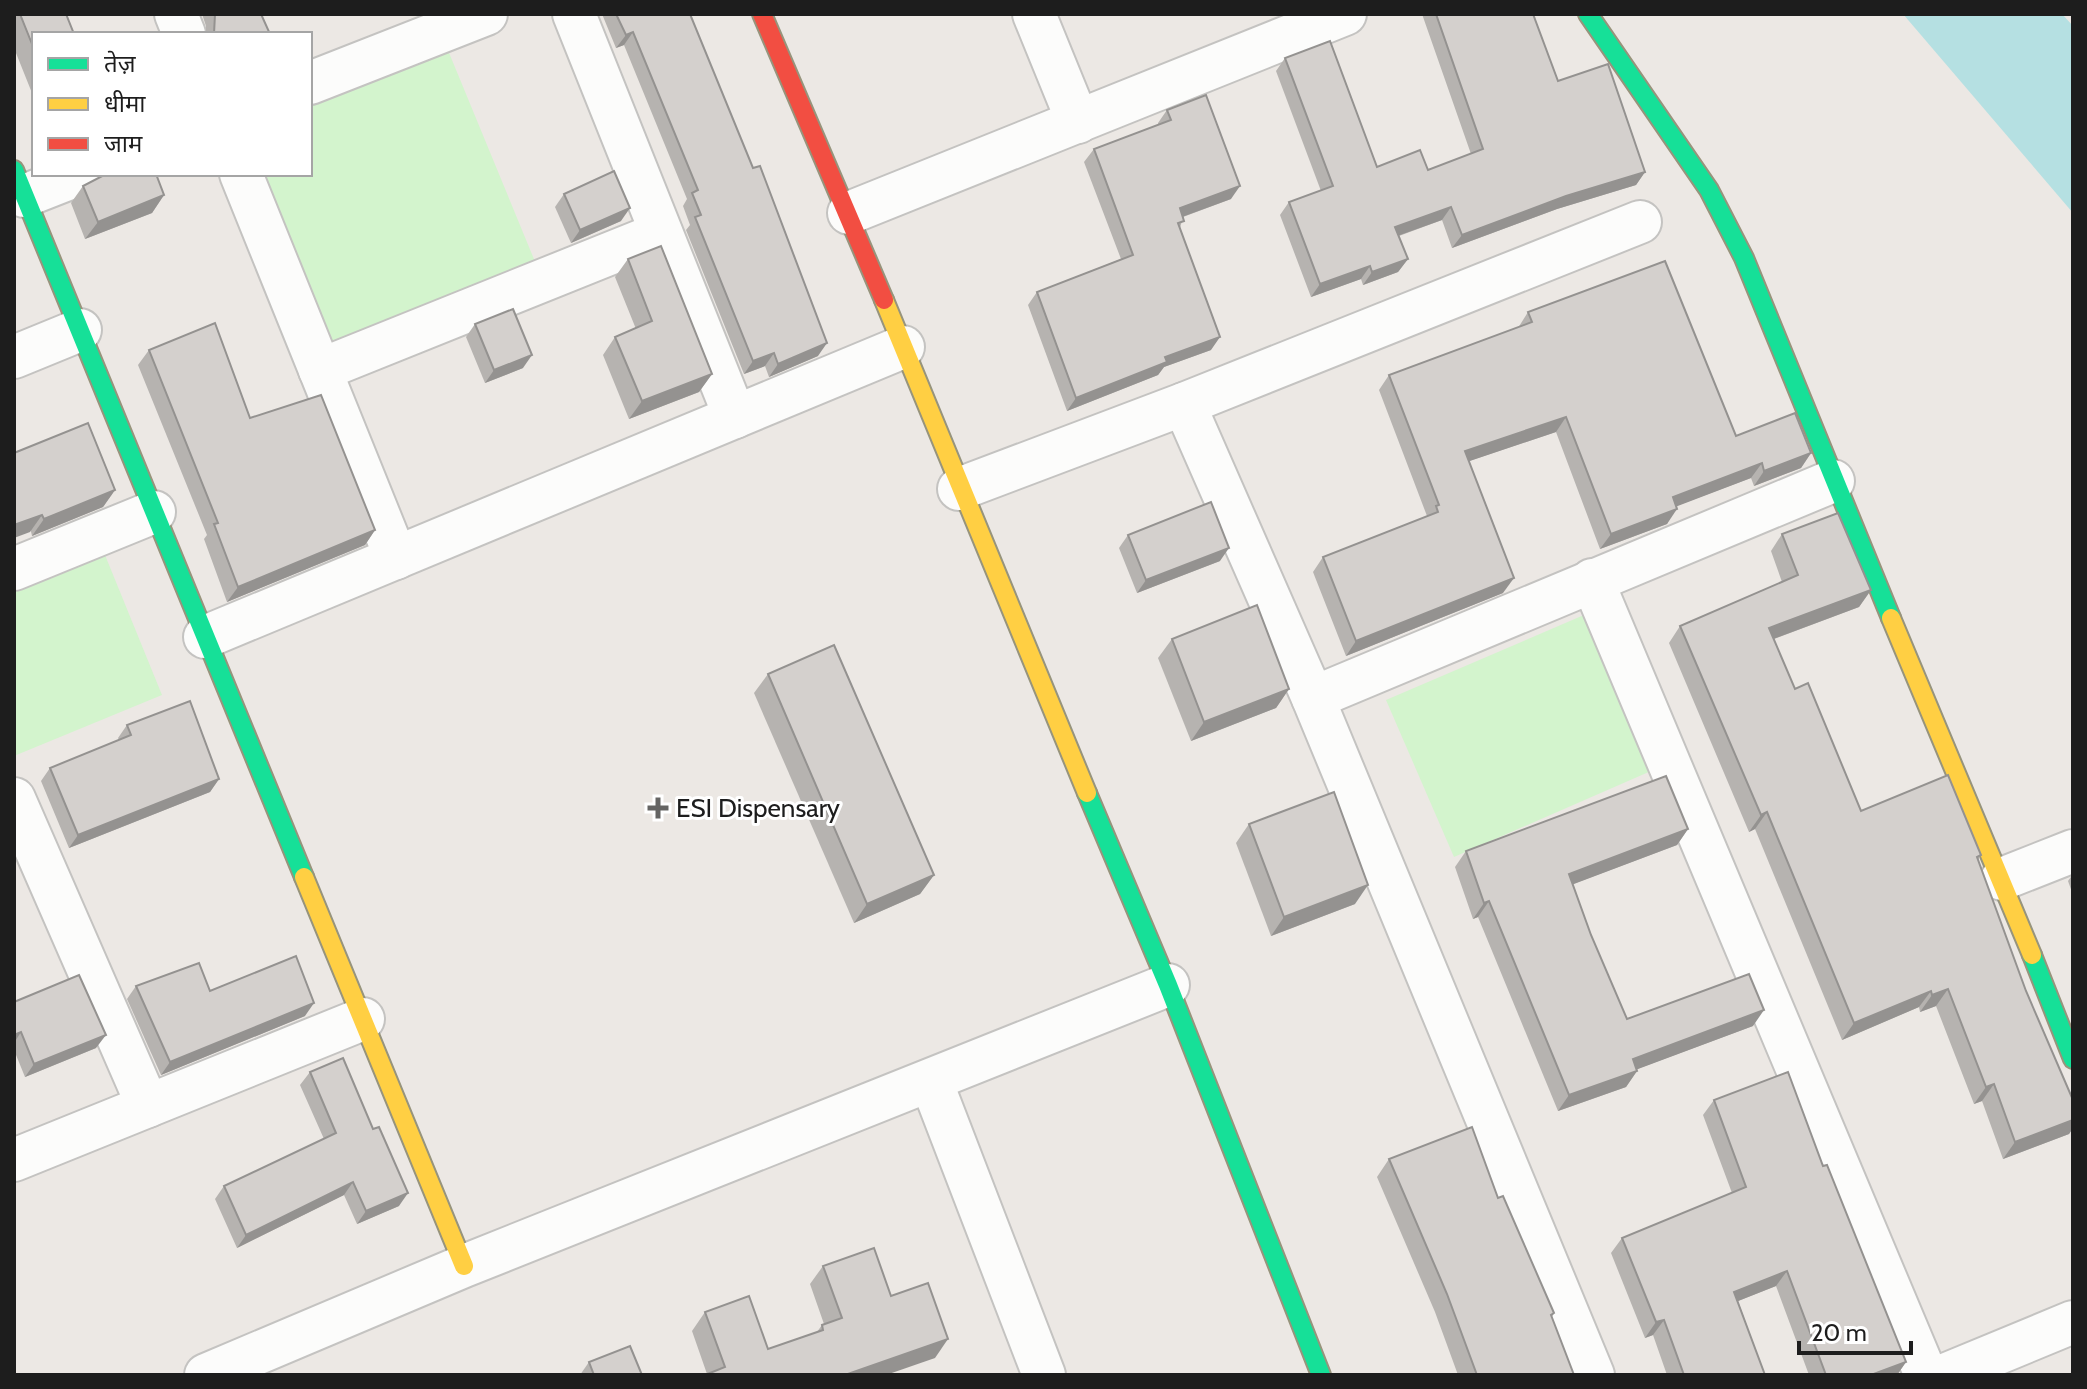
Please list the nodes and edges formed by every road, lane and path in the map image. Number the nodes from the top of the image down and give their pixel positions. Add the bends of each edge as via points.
1 (486, 14) edge
2 (574, 14) edge
3 (762, 14) edge
4 (1034, 14) edge
5 (1588, 14) edge
6 (1334, 16) edge
7 (312, 82) edge
8 (1078, 122) junction
9 (66, 176) edge
10 (242, 176) edge
11 (19, 183) edge
12 (849, 213) junction
13 (1640, 222) dead end
14 (661, 233) junction
15 (80, 330) junction
16 (903, 347) junction
17 (14, 357) edge
18 (320, 370) junction
19 (1184, 404) junction
20 (735, 417) junction
21 (1833, 481) junction
22 (959, 489) junction
23 (154, 512) junction
24 (396, 558) junction
25 (14, 569) edge
26 (1592, 580) junction
27 (205, 637) junction
28 (1313, 698) junction
29 (14, 799) edge
30 (2073, 851) edge
31 (2002, 879) junction
32 (1168, 985) junction
33 (363, 1019) junction
34 (2073, 1059) edge
35 (931, 1081) junction
36 (148, 1106) junction
37 (14, 1160) edge
38 (464, 1266) junction
39 (2073, 1322) edge
40 (1041, 1374) edge
41 (206, 1375) edge
42 (1321, 1375) edge
43 (1593, 1375) edge
44 (1926, 1375) edge
45 (1945, 1375) edge

1 - 7 street
2 - 14 street
3 - 12 street
4 - 8 street
5 - 21 street via 1728,225 1800,390
6 - 8 street
8 - 12 street
9 - 11 street
10 - 18 street
11 - 15 street
12 - 16 street
13 - 19 street
14 - 18 street
14 - 20 street
15 - 17 street
15 - 23 street
16 - 20 street
16 - 22 street
18 - 24 street
19 - 22 street
19 - 28 street
20 - 24 street
21 - 26 street
21 - 31 street
22 - 32 street
23 - 25 street
23 - 27 street
24 - 27 street
26 - 28 street
26 - 44 street
27 - 33 street
28 - 43 street
29 - 36 street
30 - 31 street
31 - 34 street
32 - 35 street
32 - 42 street
33 - 36 street
33 - 38 street
35 - 38 street
35 - 40 street
36 - 37 street
38 - 41 street
39 - 45 street

